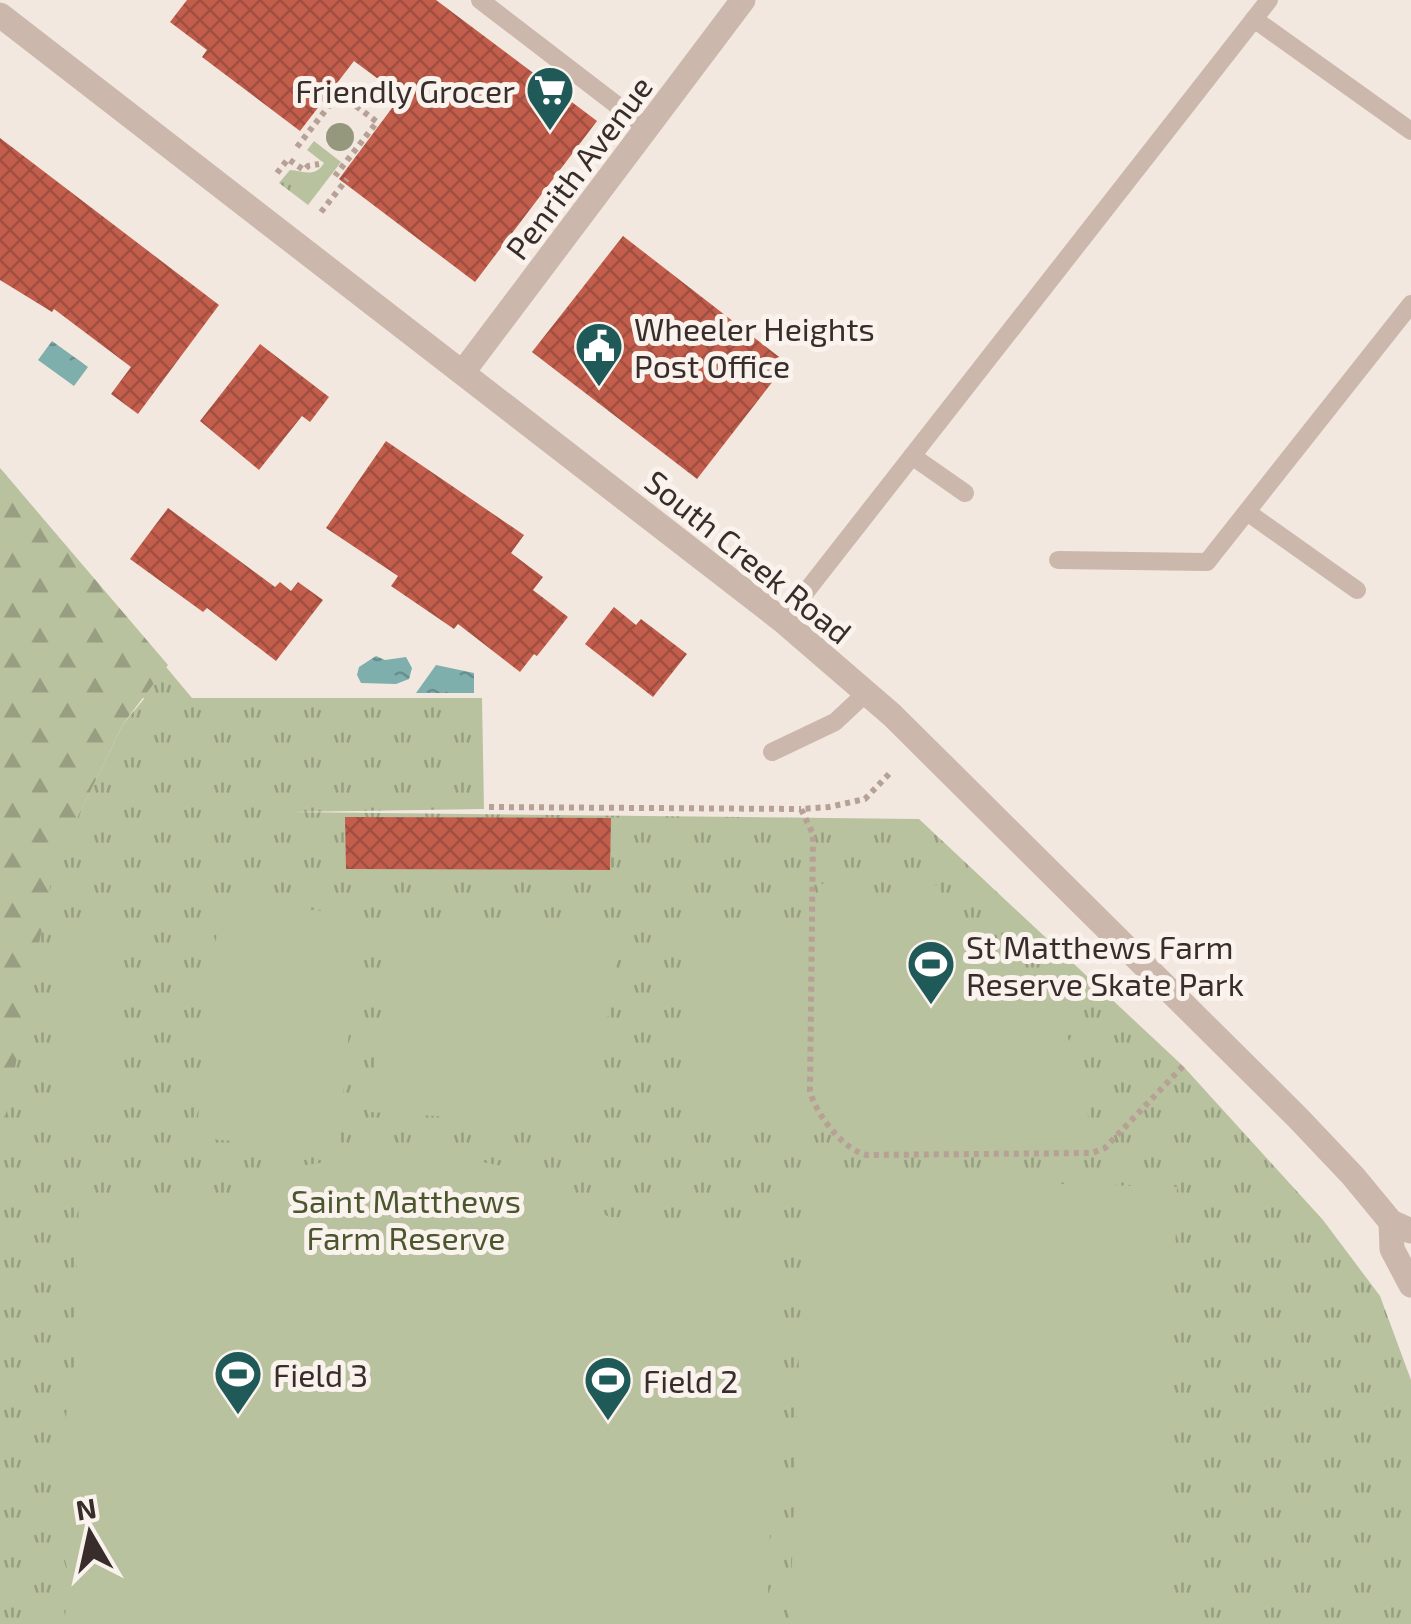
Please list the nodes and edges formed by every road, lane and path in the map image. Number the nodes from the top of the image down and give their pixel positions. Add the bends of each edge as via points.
1 (480, 0) edge
2 (744, 0) edge
3 (1269, 0) edge
4 (0, 15) edge
5 (1254, 19) junction
6 (648, 129) junction
7 (1411, 131) edge
8 (297, 147) dead end
9 (319, 164) dead end
10 (277, 173) dead end
11 (335, 176) dead end
12 (346, 179) dead end
13 (321, 212) dead end
14 (1411, 304) edge
15 (463, 372) junction
16 (912, 456) junction
17 (965, 493) dead end
18 (1247, 512) junction
19 (1058, 560) dead end
20 (1357, 590) dead end
21 (783, 621) junction
22 (866, 693) junction
23 (772, 752) dead end
24 (889, 774) dead end
25 (489, 807) dead end
26 (802, 809) junction
27 (1183, 1066) dead end
28 (1401, 1226) edge
29 (1411, 1285) edge

1 - 6 lane
2 - 6 street, Penrith Avenue
3 - 5 lane
4 - 15 street, South Creek Road
5 - 7 lane
5 - 16 lane
6 - 15 street, Penrith Avenue
8 - 11 path via 340,93 377,122
9 - 10 path via 304,170 288,158
12 - 13 path
14 - 18 lane
15 - 21 street, South Creek Road
16 - 17 lane
16 - 21 lane
18 - 19 lane via 1207,562
18 - 20 lane
21 - 22 street, South Creek Road
22 - 23 lane via 836,722
22 - 28 street, South Creek Road
24 - 26 path via 865,799
25 - 26 path
26 - 27 path via 814,834 810,1091 815,1108 857,1153 1092,1153 1105,1148
28 - 29 street, South Creek Road via 1392,1249

